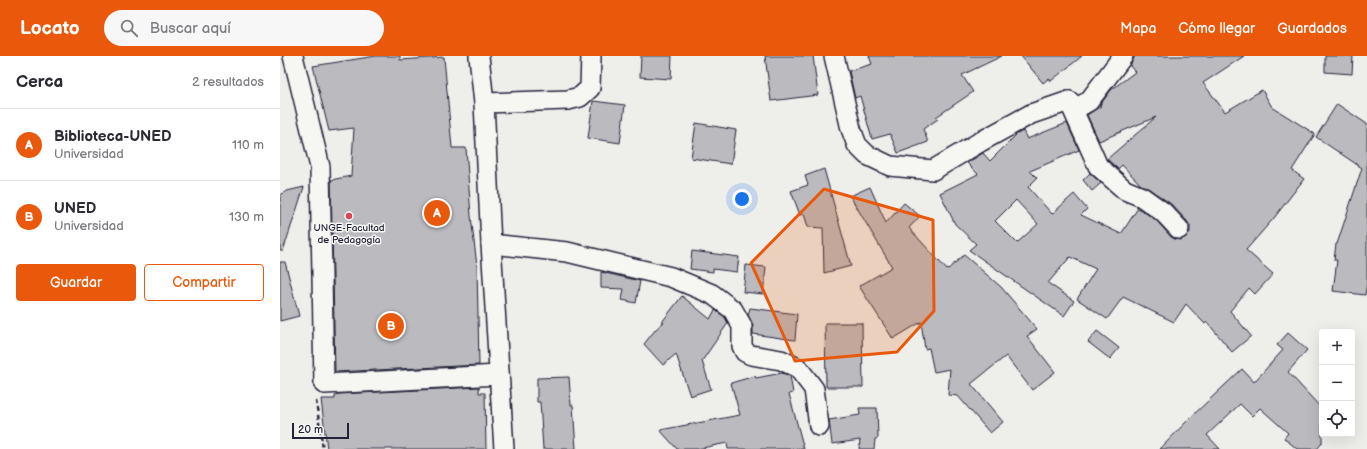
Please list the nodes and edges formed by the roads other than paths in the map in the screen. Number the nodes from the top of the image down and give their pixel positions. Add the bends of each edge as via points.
1 (293, 56) edge
2 (479, 56) edge
3 (591, 56) edge
4 (834, 56) edge
5 (1123, 56) edge
6 (1070, 101) junction
7 (484, 103) junction
8 (1179, 229) dead end
9 (491, 244) junction
10 (499, 375) junction
11 (819, 426) dead end
12 (504, 449) edge

1 - 10 street via 320,167 324,384
2 - 7 street
3 - 7 street via 590,88 580,97 553,101
4 - 6 street via 857,145 867,155 890,166 933,170 1031,114
5 - 6 street via 1089,101 1077,108
6 - 8 street via 1098,166 1125,190 1142,197 1163,212
7 - 9 street
9 - 10 street
9 - 11 street via 567,252 671,276 712,294 733,310 742,326 742,346 745,352 781,360 798,368 814,389
10 - 12 street

